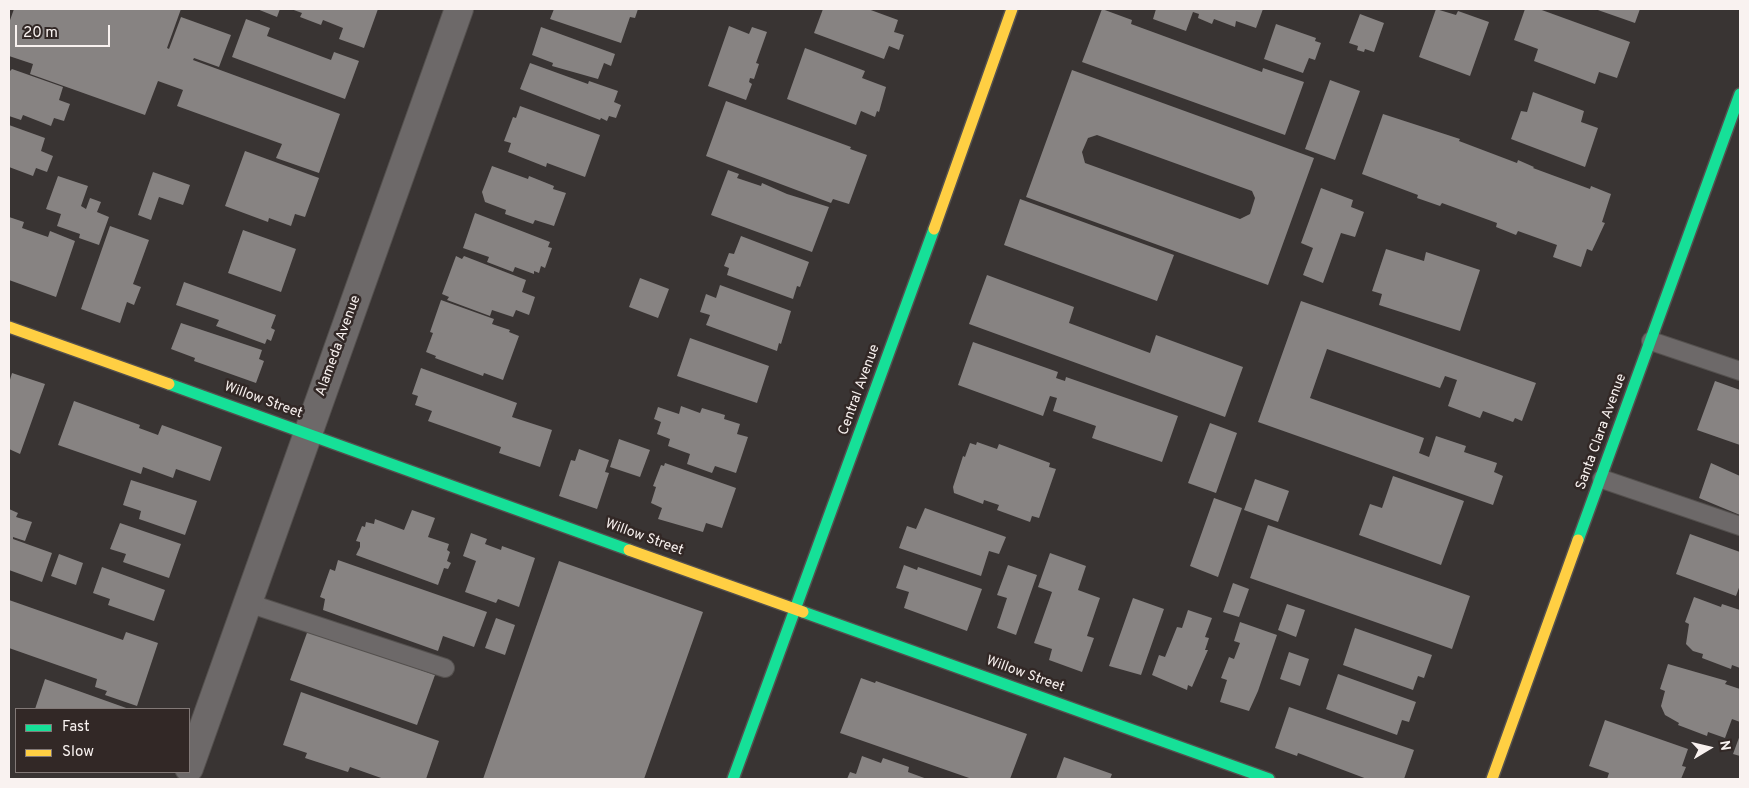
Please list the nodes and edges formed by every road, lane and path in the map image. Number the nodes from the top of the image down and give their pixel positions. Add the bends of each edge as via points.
1 (459, 9) edge
2 (1012, 9) edge
3 (1740, 94) edge
4 (9, 327) edge
5 (1651, 341) junction
6 (1740, 371) edge
7 (308, 434) junction
8 (1602, 479) junction
9 (1740, 526) edge
10 (248, 603) junction
11 (796, 608) junction
12 (445, 668) dead end
13 (190, 765) edge
14 (733, 779) edge
15 (1269, 779) edge
16 (1492, 779) edge

1 - 7 street, Alameda Avenue
2 - 11 street, Central Avenue
3 - 5 street, Santa Clara Avenue
4 - 7 street, Willow Street
5 - 6 lane
5 - 8 street, Santa Clara Avenue
7 - 10 street, Alameda Avenue
7 - 11 street, Willow Street
8 - 9 lane
8 - 16 street, Santa Clara Avenue
10 - 12 lane
10 - 13 street, Alameda Avenue
11 - 14 street, Central Avenue
11 - 15 street, Willow Street

